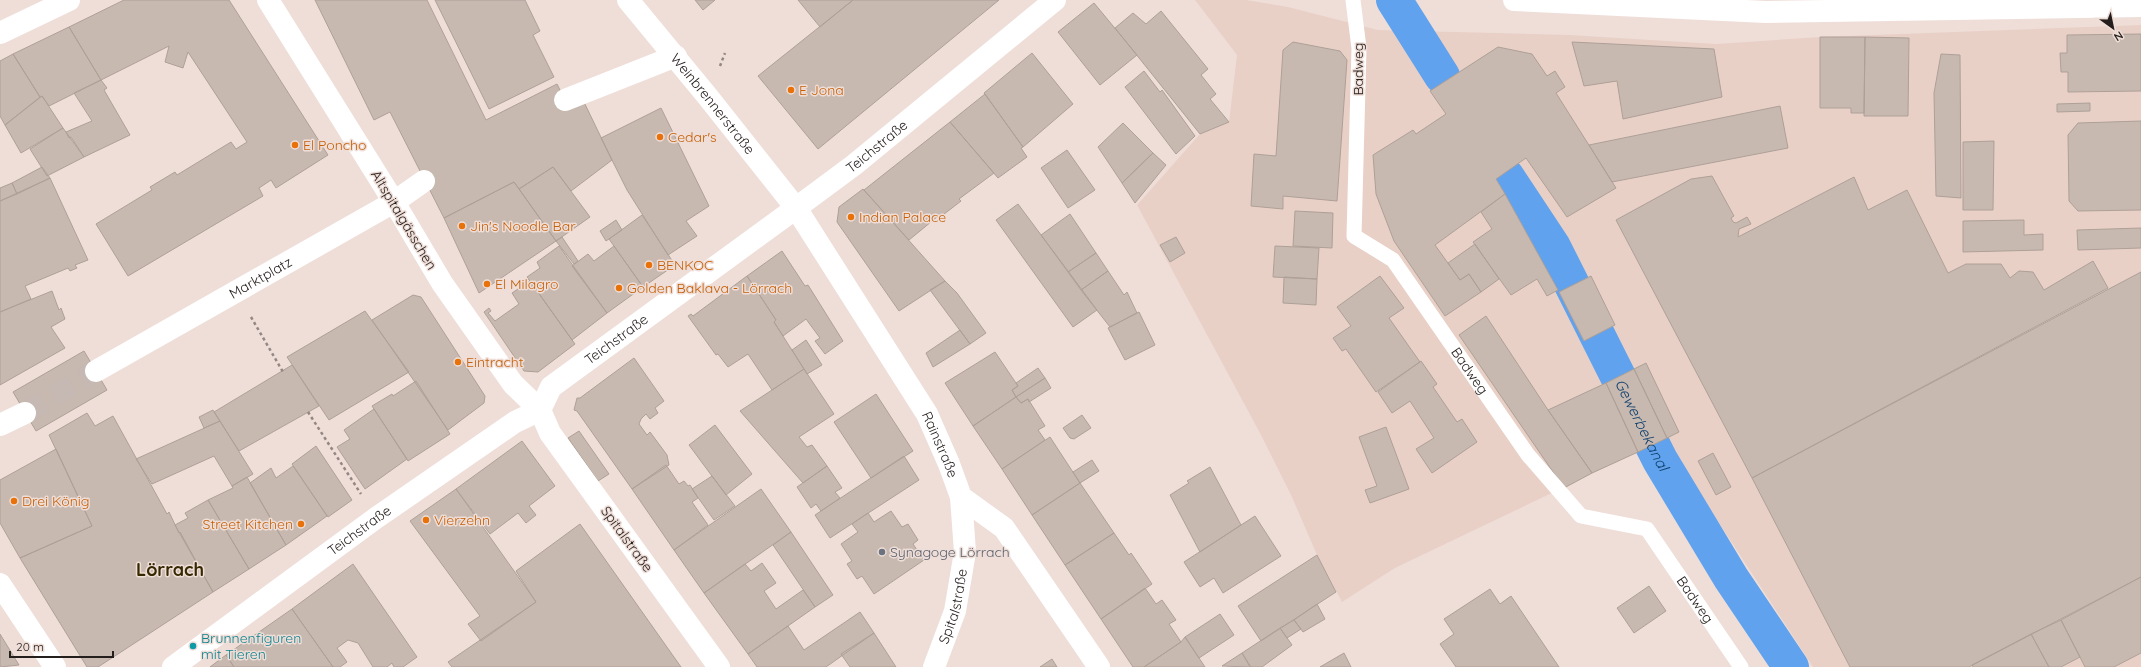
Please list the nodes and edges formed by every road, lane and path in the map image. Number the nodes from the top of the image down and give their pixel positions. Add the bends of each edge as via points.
1 (69, 0) edge
2 (268, 0) edge
3 (628, 0) edge
4 (1055, 0) edge
5 (1353, 0) edge
6 (1514, 0) edge
7 (2141, 6) edge
8 (0, 33) edge
9 (676, 56) junction
10 (565, 100) dead end
11 (424, 181) dead end
12 (394, 202) junction
13 (796, 208) junction
14 (236, 292) junction
15 (96, 371) tunnel mouth
16 (283, 372) dead end
17 (540, 410) junction
18 (308, 412) dead end
19 (25, 413) tunnel mouth
20 (0, 425) edge
21 (961, 497) junction
22 (376, 518) junction
23 (0, 584) edge
24 (55, 667) edge
25 (172, 667) edge
26 (719, 667) edge
27 (934, 667) edge
28 (1099, 667) edge
29 (1741, 667) edge

1 - 8 street
2 - 12 street, Altspitalgässchen
3 - 9 street, Weinbrennerstraße
4 - 13 street, Teichstraße via 854,165
5 - 29 lane, Badweg via 1359,48 1354,236 1393,260 1528,454 1581,516 1647,529
6 - 7 street via 1766,12
9 - 10 street
9 - 13 street, Weinbrennerstraße
11 - 12 street, Marktplatz
12 - 14 street, Marktplatz
12 - 17 street, Altspitalgässchen via 442,283 513,384
13 - 17 street, Teichstraße via 551,388
13 - 21 street, Rainstraße via 927,414
14 - 15 street, Marktplatz
14 - 16 path
17 - 22 street, Teichstraße via 515,422
17 - 26 street, Spitalstraße via 550,433
18 - 22 path
19 - 20 street
21 - 27 street, Spitalstraße via 965,552 955,611
21 - 28 street via 1004,528
22 - 25 street, Teichstraße
23 - 24 street

